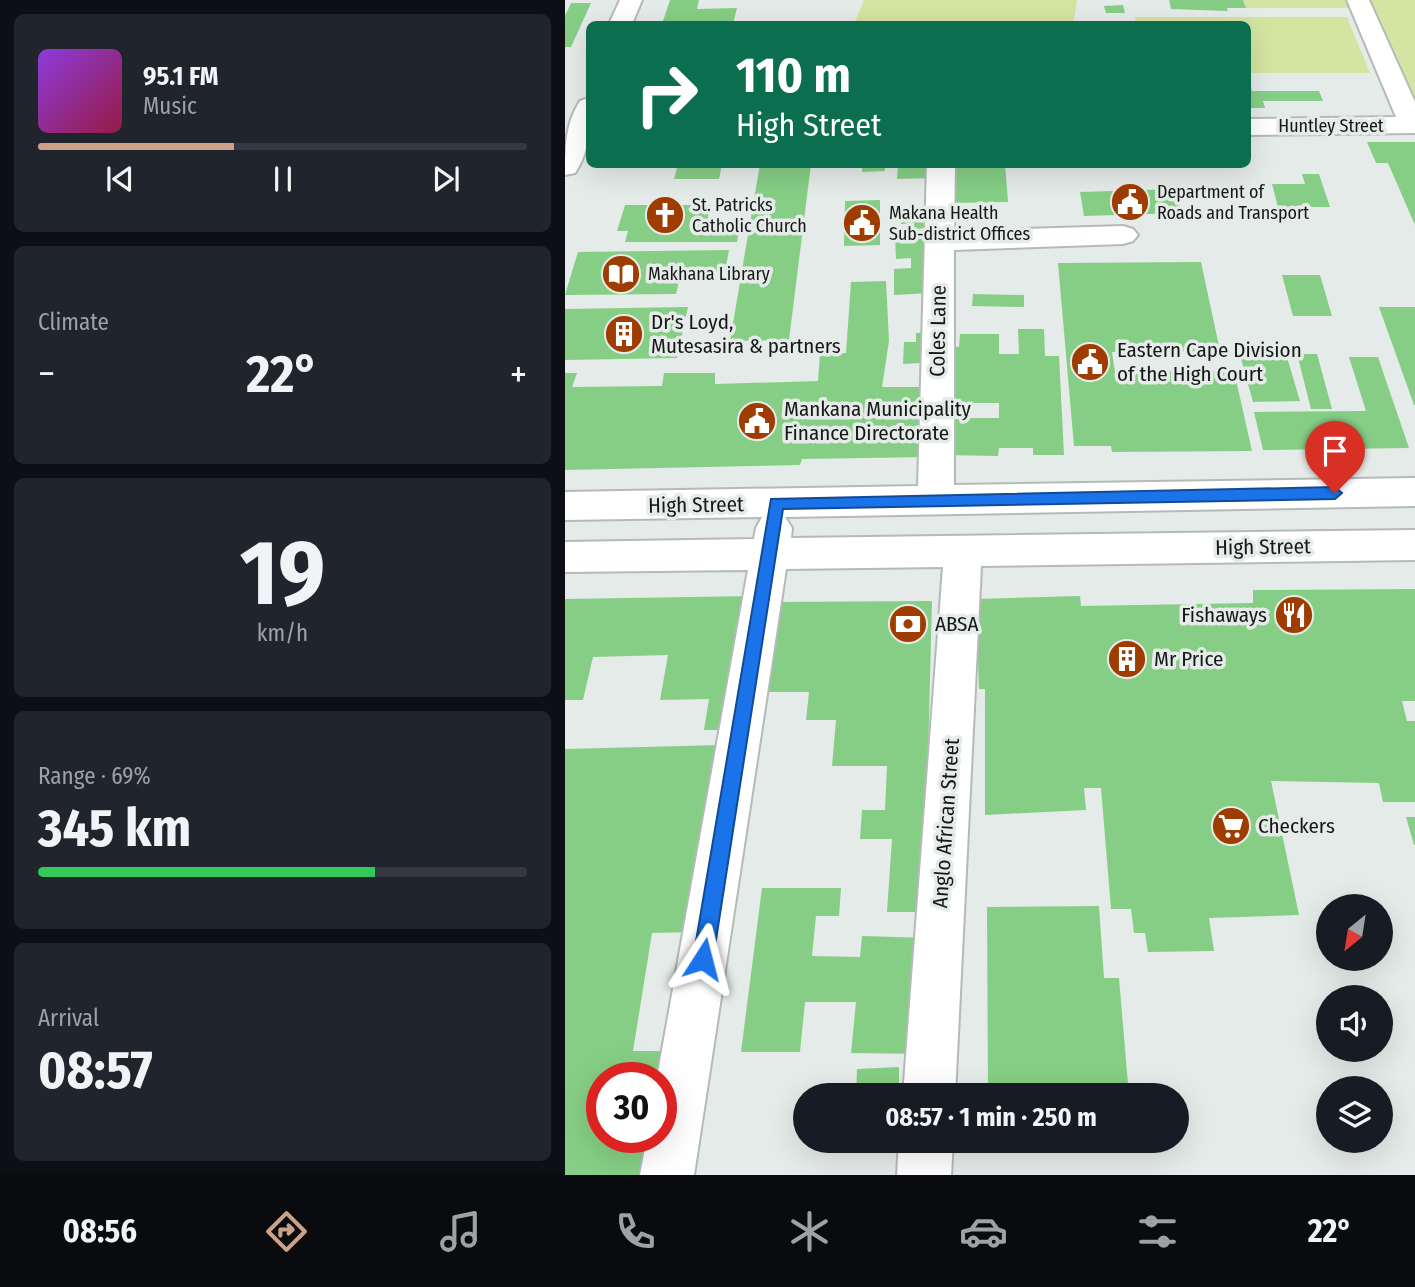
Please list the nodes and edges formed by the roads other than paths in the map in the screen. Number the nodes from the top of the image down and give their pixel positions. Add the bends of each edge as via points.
1 (631, 0) edge
2 (1358, 0) edge
3 (622, 21) edge
4 (581, 124) edge
5 (1413, 125) edge
6 (1251, 127) edge
7 (565, 167) edge
8 (941, 168) edge
9 (1123, 235) dead end
10 (939, 241) junction
11 (1415, 492) edge
12 (936, 499) junction
13 (777, 503) junction
14 (565, 506) edge
15 (1415, 545) edge
16 (963, 551) junction
17 (770, 554) junction
18 (565, 558) edge
19 (930, 1083) edge
20 (925, 1153) edge
21 (667, 1175) edge
22 (924, 1175) edge

1 - 3 street
2 - 5 street
4 - 7 street
5 - 6 street, Huntley Street
8 - 10 street, Coles Lane
9 - 10 street
10 - 12 street, Coles Lane
11 - 12 street, High Street
12 - 13 street, High Street
13 - 14 street, High Street
13 - 17 street
15 - 16 street, High Street
16 - 17 street, High Street
16 - 19 street, Anglo African Street
17 - 18 street, High Street
17 - 21 street
20 - 22 street

